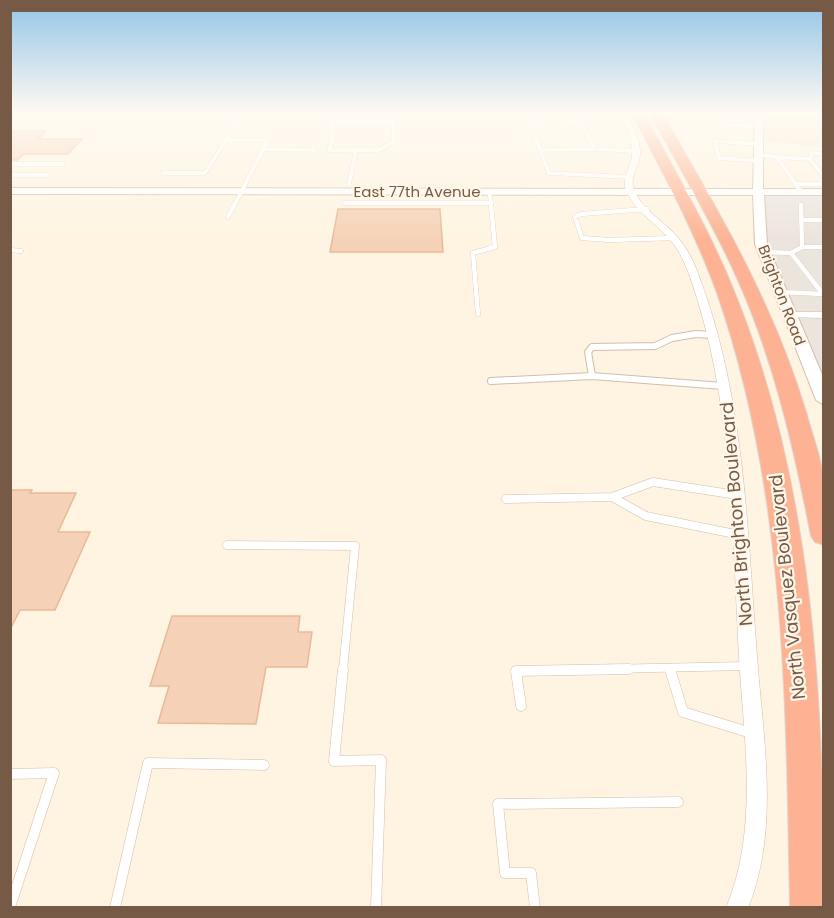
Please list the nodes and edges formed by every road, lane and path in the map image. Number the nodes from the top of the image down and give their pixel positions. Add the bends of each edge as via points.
1 (216, 156) edge
2 (258, 156) edge
3 (355, 156) edge
4 (542, 156) edge
5 (636, 156) edge
6 (666, 156) edge
7 (674, 156) edge
8 (717, 156) edge
9 (812, 156) edge
10 (777, 157) junction
11 (759, 158) junction
12 (810, 159) junction
13 (10, 164) edge
14 (22, 164) junction
15 (63, 164) dead end
16 (162, 173) dead end
17 (11, 175) edge
18 (48, 175) dead end
19 (824, 177) edge
20 (349, 184) dead end
21 (629, 184) junction
22 (824, 184) edge
23 (798, 188) junction
24 (10, 191) edge
25 (240, 191) junction
26 (489, 191) junction
27 (689, 191) junction
28 (758, 192) junction
29 (824, 192) edge
30 (344, 203) dead end
31 (491, 203) junction
32 (801, 204) dead end
33 (647, 209) junction
34 (228, 217) dead end
35 (802, 220) junction
36 (824, 220) edge
37 (674, 238) junction
38 (802, 247) junction
39 (824, 247) edge
40 (10, 250) edge
41 (21, 250) dead end
42 (764, 252) junction
43 (791, 253) junction
44 (779, 292) junction
45 (823, 294) edge
46 (478, 314) dead end
47 (789, 315) junction
48 (824, 315) edge
49 (712, 335) junction
50 (592, 376) junction
51 (491, 381) dead end
52 (723, 386) junction
53 (824, 400) edge
54 (737, 495) junction
55 (612, 497) junction
56 (506, 499) dead end
57 (740, 535) junction
58 (824, 536) edge
59 (227, 545) dead end
60 (749, 666) junction
61 (670, 668) junction
62 (521, 706) dead end
63 (753, 734) junction
64 (264, 765) dead end
65 (10, 774) edge
66 (678, 801) dead end
67 (10, 907) edge
68 (115, 908) edge
69 (376, 908) edge
70 (535, 908) edge
71 (736, 908) edge
72 (810, 908) edge

1 - 16 lane via 205,173
2 - 25 lane
3 - 20 lane
4 - 21 lane via 549,173
5 - 21 street
6 - 27 highway, North Vasquez Boulevard
7 - 27 highway, North Vasquez Boulevard
8 - 11 lane
9 - 12 lane
10 - 11 lane
10 - 12 lane
10 - 23 lane
11 - 28 street, Brighton Road
12 - 19 lane
13 - 14 lane
14 - 15 lane
14 - 17 lane
17 - 18 lane
21 - 26 street, East 77th Avenue
21 - 27 street, East 77th Avenue
21 - 33 street, North Brighton Boulevard
22 - 23 lane
23 - 28 street, East 77th Avenue
23 - 29 street, East 77th Avenue
24 - 25 street, East 77th Avenue
25 - 26 street, East 77th Avenue
25 - 34 lane
26 - 31 lane
27 - 28 street, East 77th Avenue
27 - 58 highway, North Vasquez Boulevard via 746,278 763,317 790,396
27 - 72 highway, North Vasquez Boulevard via 756,390 778,486 795,634
28 - 42 street, Brighton Road
30 - 31 lane
31 - 46 lane via 495,247 473,253
32 - 35 lane
33 - 37 street, North Brighton Boulevard
33 - 37 lane via 575,217 582,238
35 - 36 lane
35 - 38 lane
37 - 49 street, North Brighton Boulevard via 690,267
38 - 39 lane
38 - 43 lane
40 - 41 lane
42 - 43 lane
42 - 44 street, Brighton Road
43 - 45 lane
44 - 45 lane
44 - 47 street, Brighton Road
47 - 48 street
47 - 53 street, Brighton Road
49 - 50 lane via 672,338 655,346 592,347 588,352
49 - 52 street, North Brighton Boulevard
50 - 51 lane
50 - 52 lane
52 - 54 street, North Brighton Boulevard
54 - 55 lane via 653,482
54 - 57 street, North Brighton Boulevard
55 - 56 lane
55 - 57 lane via 646,516
57 - 60 street, North Brighton Boulevard
59 - 69 lane via 355,546 334,761 381,760
60 - 61 lane
60 - 63 street, North Brighton Boulevard
61 - 62 lane via 516,671
61 - 63 lane via 683,712
63 - 71 street, North Brighton Boulevard via 755,841 750,878
64 - 68 lane via 148,763
65 - 67 lane via 54,773
66 - 70 lane via 498,804 505,873 531,873

